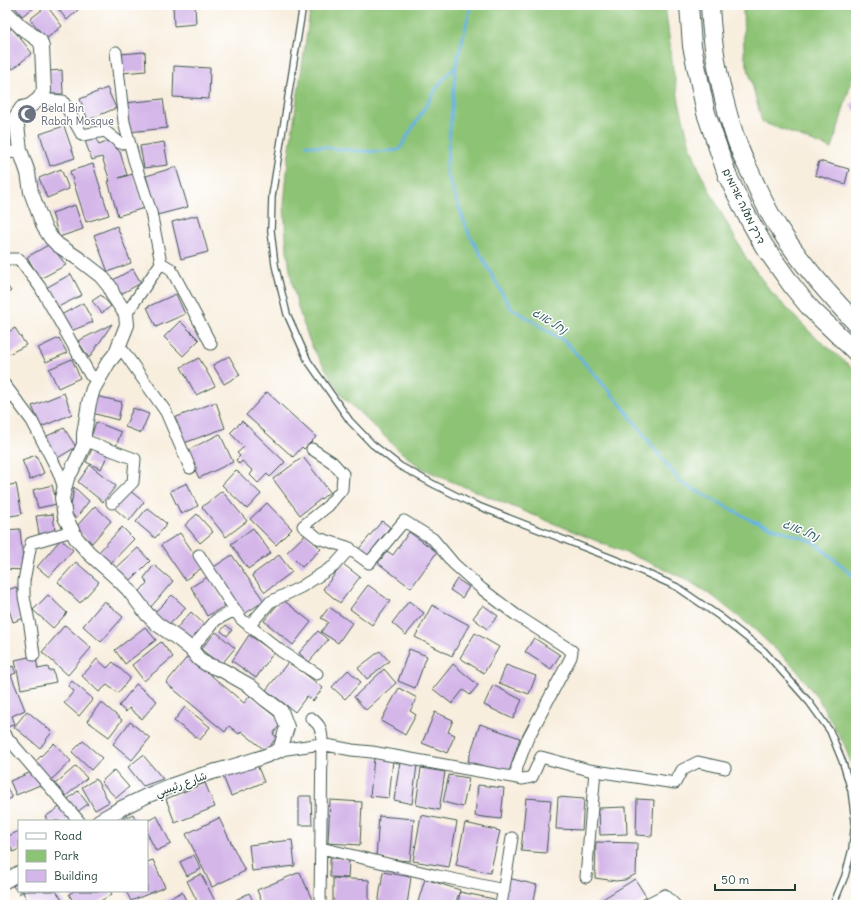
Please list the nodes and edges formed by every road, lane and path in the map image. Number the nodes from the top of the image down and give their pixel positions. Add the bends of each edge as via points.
1 (303, 5) edge
2 (689, 5) edge
3 (710, 5) edge
4 (5, 12) edge
5 (116, 52) dead end
6 (39, 99) junction
7 (129, 142) junction
8 (5, 151) edge
9 (22, 154) junction
10 (8, 259) dead end
11 (161, 263) junction
12 (126, 314) junction
13 (856, 323) edge
14 (211, 344) dead end
15 (120, 345) junction
16 (856, 352) edge
17 (98, 379) junction
18 (5, 385) edge
19 (84, 440) junction
20 (312, 449) dead end
21 (190, 468) dead end
22 (64, 488) junction
23 (112, 503) dead end
24 (72, 531) junction
25 (350, 548) junction
26 (199, 555) dead end
27 (235, 610) junction
28 (249, 626) junction
29 (191, 650) junction
30 (34, 655) dead end
31 (317, 674) dead end
32 (311, 718) dead end
33 (7, 742) edge
34 (322, 744) junction
35 (280, 750) junction
36 (725, 768) dead end
37 (595, 771) junction
38 (516, 778) junction
39 (78, 820) edge
40 (101, 820) edge
41 (512, 838) dead end
42 (321, 848) junction
43 (18, 874) edge
44 (586, 876) dead end
45 (5, 881) edge
46 (504, 890) junction
47 (320, 905) edge
48 (501, 905) edge
49 (645, 905) edge
50 (675, 905) edge
51 (833, 905) edge

1 - 51 lane via 272,196 271,231 275,265 287,314 308,361 350,421 372,444 400,466 473,504 619,561 677,587 764,651 809,702 830,731 851,790 855,821 852,849 845,876
2 - 16 highway, דרך מעלה אדומים via 692,46 706,113 728,177 764,246 793,287 811,309
3 - 13 highway, דרך מעלה אדומים via 710,20 726,105 740,150 758,190 776,225 794,251
4 - 6 street via 40,41 44,91
5 - 7 street via 124,122
6 - 7 street via 63,101 82,135 105,131 120,143
6 - 9 street via 22,108 16,117
7 - 11 street via 151,212
8 - 9 street
9 - 12 street via 31,192 44,227 51,238 100,276 110,287
10 - 17 street via 19,259 40,287 90,375
11 - 12 street
11 - 14 street via 171,269
12 - 15 street via 127,325
15 - 17 street
15 - 21 street via 166,412
17 - 19 street via 89,403
18 - 22 street via 32,422 58,471
19 - 22 street
19 - 23 street via 135,459 133,482
20 - 25 street via 332,462 343,474 342,489 328,506 303,526 318,538
22 - 24 street via 64,517
24 - 29 street via 89,553 128,589 157,624
24 - 30 street via 31,543 24,581 24,597
25 - 28 street via 334,566 301,587 270,602
25 - 38 street via 369,563 404,521 433,539 454,564 516,616 572,651 527,740 517,767
26 - 27 street
27 - 28 street
27 - 29 street via 216,620
28 - 31 street
29 - 35 street via 208,665 250,686 281,711 287,727
32 - 34 street via 321,728
33 - 39 street
34 - 35 street
34 - 38 street
34 - 42 street
35 - 40 street, شارع رئيسي via 150,795
36 - 37 street via 698,762 682,770 675,783
37 - 38 street via 541,757 532,777
37 - 44 street
41 - 46 street
42 - 46 street
42 - 47 street
43 - 45 street
46 - 48 street
49 - 50 street via 665,895

